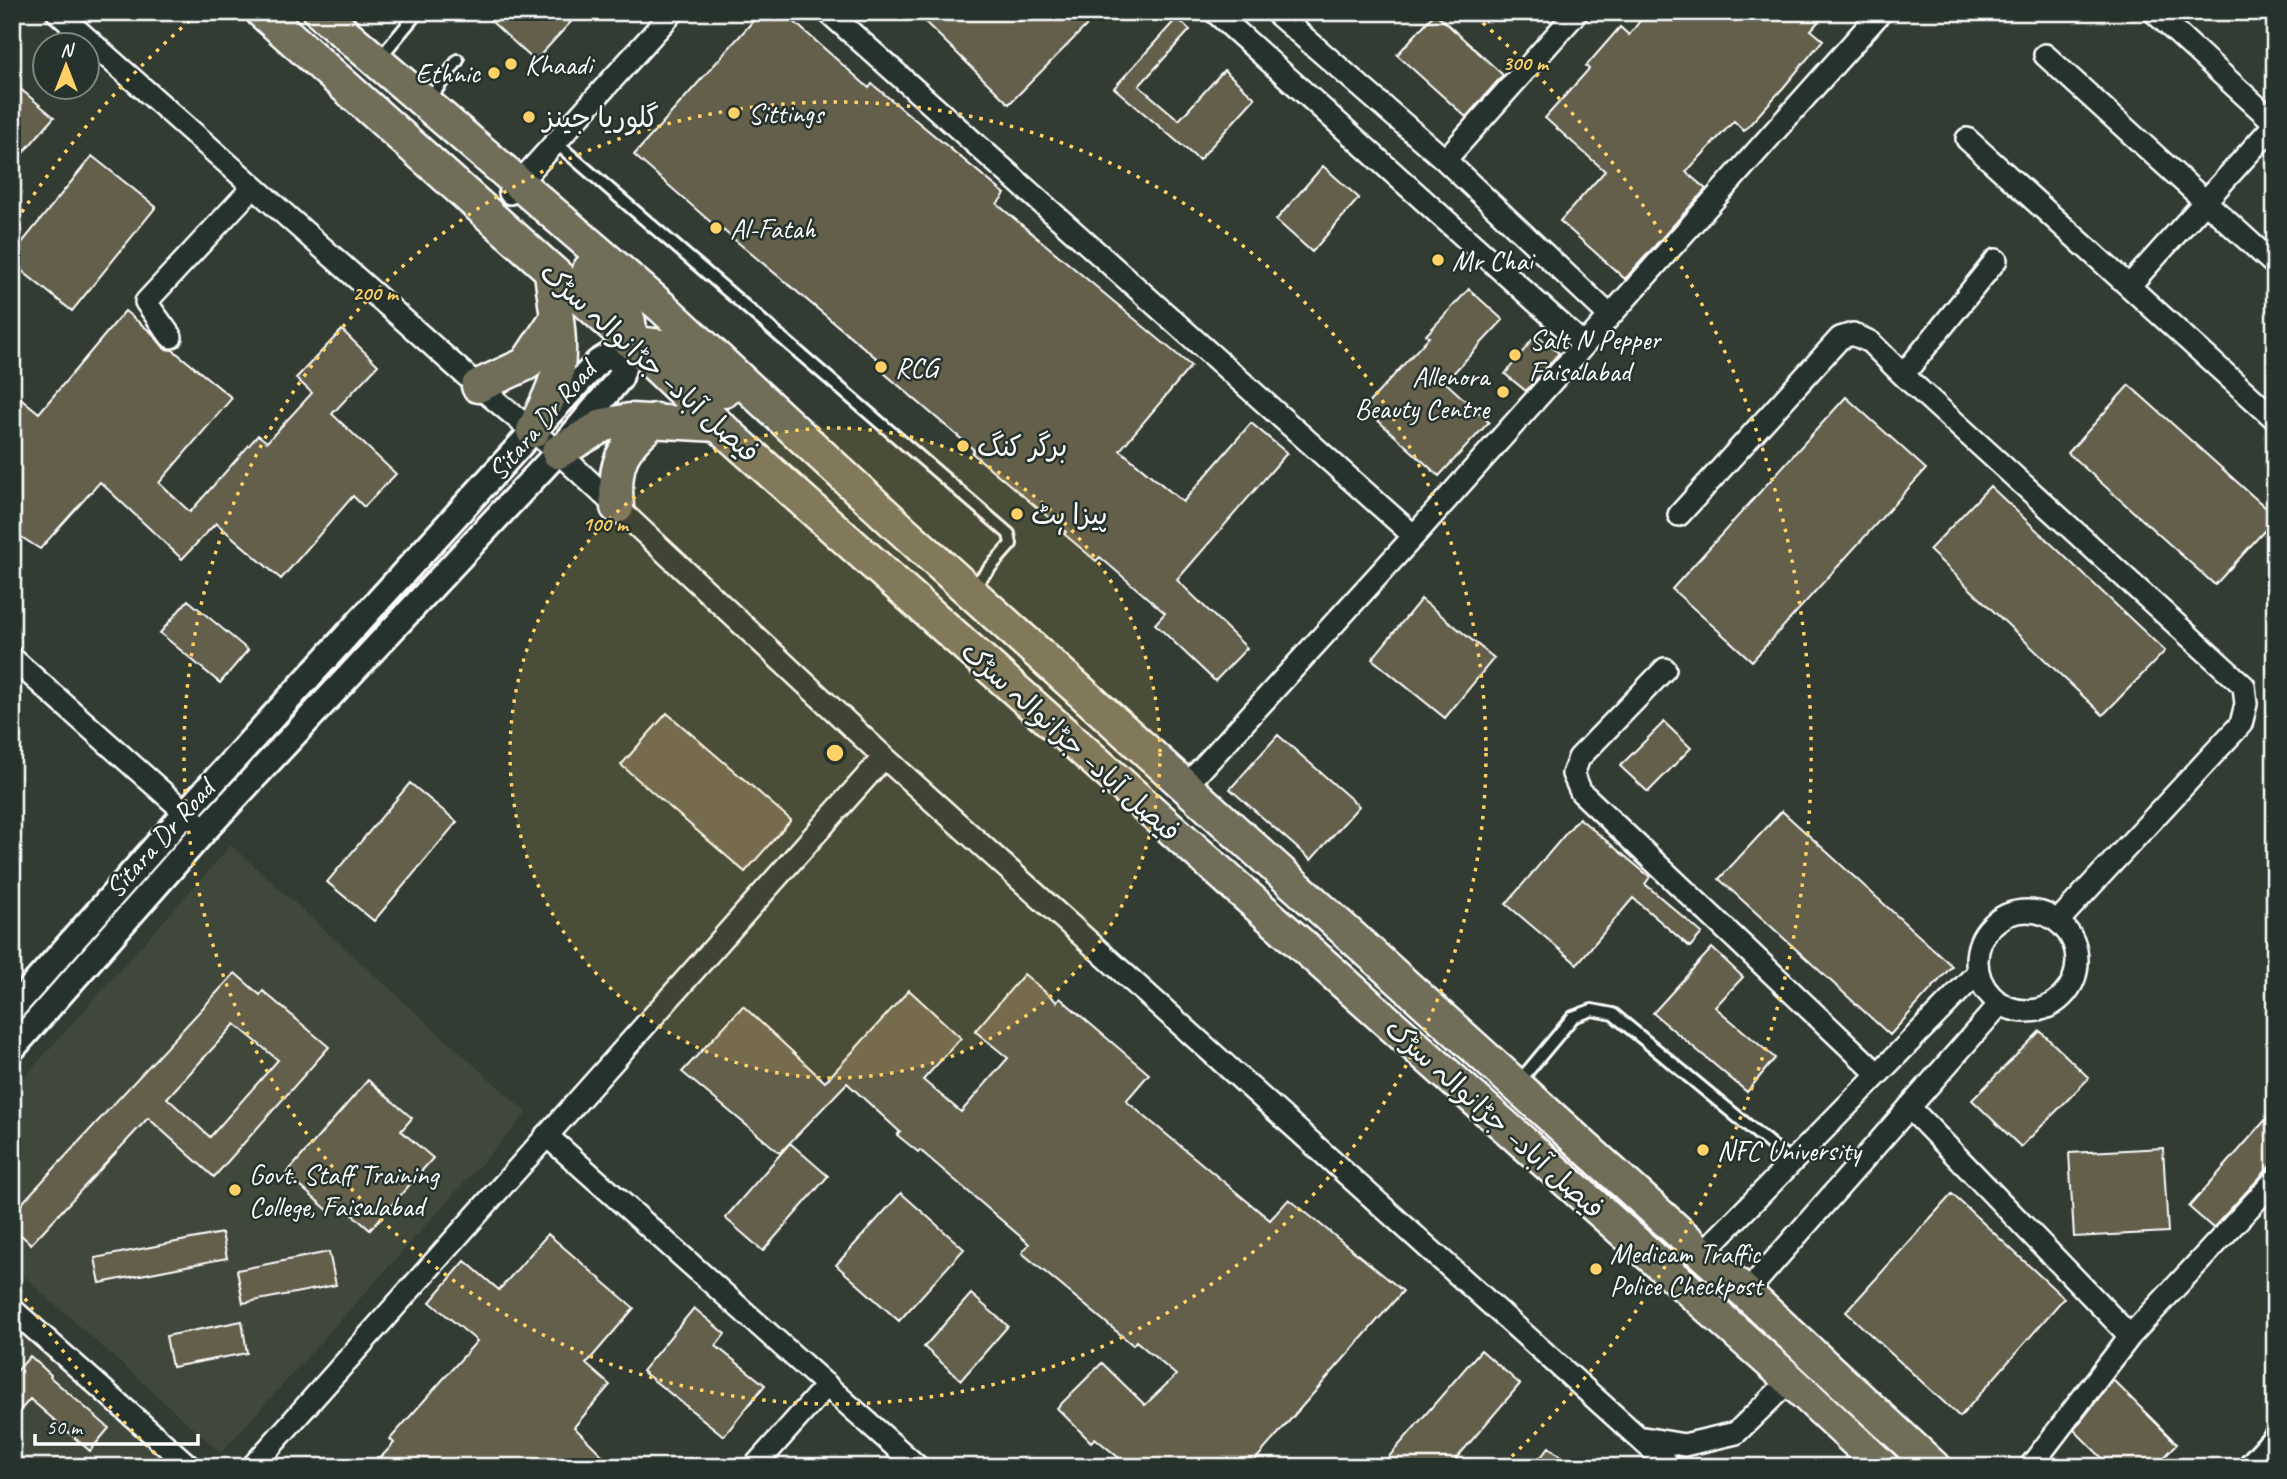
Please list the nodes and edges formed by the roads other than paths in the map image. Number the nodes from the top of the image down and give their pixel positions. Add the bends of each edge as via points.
1 (57, 12) edge
2 (262, 12) edge
3 (418, 12) edge
4 (673, 12) edge
5 (828, 12) edge
6 (1215, 12) edge
7 (1275, 12) edge
8 (1577, 12) edge
9 (1881, 12) edge
10 (2154, 12) edge
11 (332, 19) edge
12 (2045, 55) dead end
13 (458, 60) dead end
14 (376, 62) junction
15 (425, 105) junction
16 (2275, 123) edge
17 (1967, 139) dead end
18 (555, 142) junction
19 (1445, 160) junction
20 (253, 187) junction
21 (513, 188) junction
22 (2205, 201) junction
23 (1996, 260) dead end
24 (2275, 265) edge
25 (551, 271) junction
26 (2129, 286) junction
27 (1610, 316) junction
28 (556, 319) junction
29 (171, 337) dead end
30 (631, 342) junction
31 (1584, 345) junction
32 (1903, 375) junction
33 (478, 386) junction
34 (2275, 419) edge
35 (655, 420) junction
36 (718, 425) junction
37 (533, 431) junction
38 (558, 452) junction
39 (617, 507) junction
40 (1679, 515) dead end
41 (901, 529) junction
42 (1414, 536) junction
43 (969, 591) junction
44 (12, 658) edge
45 (1665, 669) dead end
46 (884, 757) junction
47 (1185, 787) junction
48 (186, 812) junction
49 (205, 830) junction
50 (2058, 920) junction
51 (1977, 972) junction
52 (2000, 1004) junction
53 (12, 1009) edge
54 (12, 1049) edge
55 (1878, 1074) junction
56 (1516, 1085) junction
57 (1909, 1107) junction
58 (546, 1135) junction
59 (1792, 1162) junction
60 (2275, 1180) edge
61 (1702, 1254) junction
62 (1746, 1293) junction
63 (12, 1308) edge
64 (2130, 1336) junction
65 (1790, 1380) junction
66 (827, 1385) junction
67 (1638, 1437) junction
68 (2275, 1439) edge
69 (190, 1467) edge
70 (253, 1467) edge
71 (754, 1467) edge
72 (918, 1467) edge
73 (1671, 1467) edge
74 (1884, 1467) edge
75 (1934, 1467) edge
76 (2030, 1467) edge
77 (2250, 1467) edge

1 - 20 street
2 - 25 main road, فیصل آباد– جڑانوالہ سڑک
3 - 14 lane
4 - 18 street
5 - 42 street
6 - 31 street
7 - 19 street
8 - 19 street
9 - 27 street
10 - 16 street
11 - 14 main road, فیصل آباد– جڑانوالہ سڑک
12 - 22 street
13 - 15 lane
14 - 15 main road, فیصل آباد– جڑانوالہ سڑک
15 - 21 main road, فیصل آباد– جڑانوالہ سڑک via 481,152
16 - 22 street
17 - 26 street
18 - 21 street
18 - 43 lane via 1009,534 1011,544
19 - 27 street
20 - 29 street via 146,302
20 - 33 street
21 - 30 main road via 619,299 631,321
21 - 41 main road, فیصل آباد– جڑانوالہ سڑک via 663,308
22 - 24 street
22 - 26 street
23 - 32 street
25 - 28 main road
25 - 30 main road, فیصل آباد– جڑانوالہ سڑک
26 - 34 street
27 - 31 street
28 - 33 main road via 526,364
28 - 37 main road via 555,381
30 - 36 main road, فیصل آباد– جڑانوالہ سڑک
30 - 37 street, Sitara Dr Road via 598,362
30 - 38 street, Sitara Dr Road via 620,378
30 - 41 main road via 670,347 820,475
31 - 42 street
32 - 40 street via 1870,342 1853,334 1840,338
32 - 50 street via 2244,686 2241,724
33 - 37 street
35 - 36 main road
35 - 38 main road via 604,425
35 - 39 main road via 624,452 616,469
36 - 65 main road, فیصل آباد– جڑانوالہ سڑک
37 - 38 street
37 - 48 street, Sitara Dr Road
38 - 39 street
38 - 49 street, Sitara Dr Road
39 - 46 street
41 - 43 main road, فیصل آباد– جڑانوالہ سڑک
42 - 47 street
43 - 47 main road, فیصل آباد– جڑانوالہ سڑک
44 - 48 street
45 - 55 street via 1579,758 1573,774 1581,792
46 - 58 street
46 - 67 street
47 - 56 main road, فیصل آباد– جڑانوالہ سڑک
48 - 49 street
48 - 53 street, Sitara Dr Road
49 - 54 street, Sitara Dr Road
50 - 51 street via 2035,911 2010,913 1990,927 1978,948
50 - 52 street via 2074,941 2078,966 2069,990 2050,1007 2024,1012
51 - 52 street via 1986,991
51 - 55 street
52 - 57 street
55 - 59 street
56 - 59 lane via 1573,1017 1592,1010 1613,1014
56 - 61 main road, فیصل آباد– جڑانوالہ سڑک
57 - 62 street
57 - 64 street
58 - 66 street
58 - 70 street
59 - 61 street
60 - 64 street
61 - 62 main road, فیصل آباد– جڑانوالہ سڑک
62 - 75 main road, فیصل آباد– جڑانوالہ سڑک
63 - 69 street
64 - 76 street
65 - 67 street via 1736,1433 1684,1445
65 - 74 main road, فیصل آباد– جڑانوالہ سڑک
66 - 71 street
66 - 72 street
67 - 73 street
68 - 77 street

